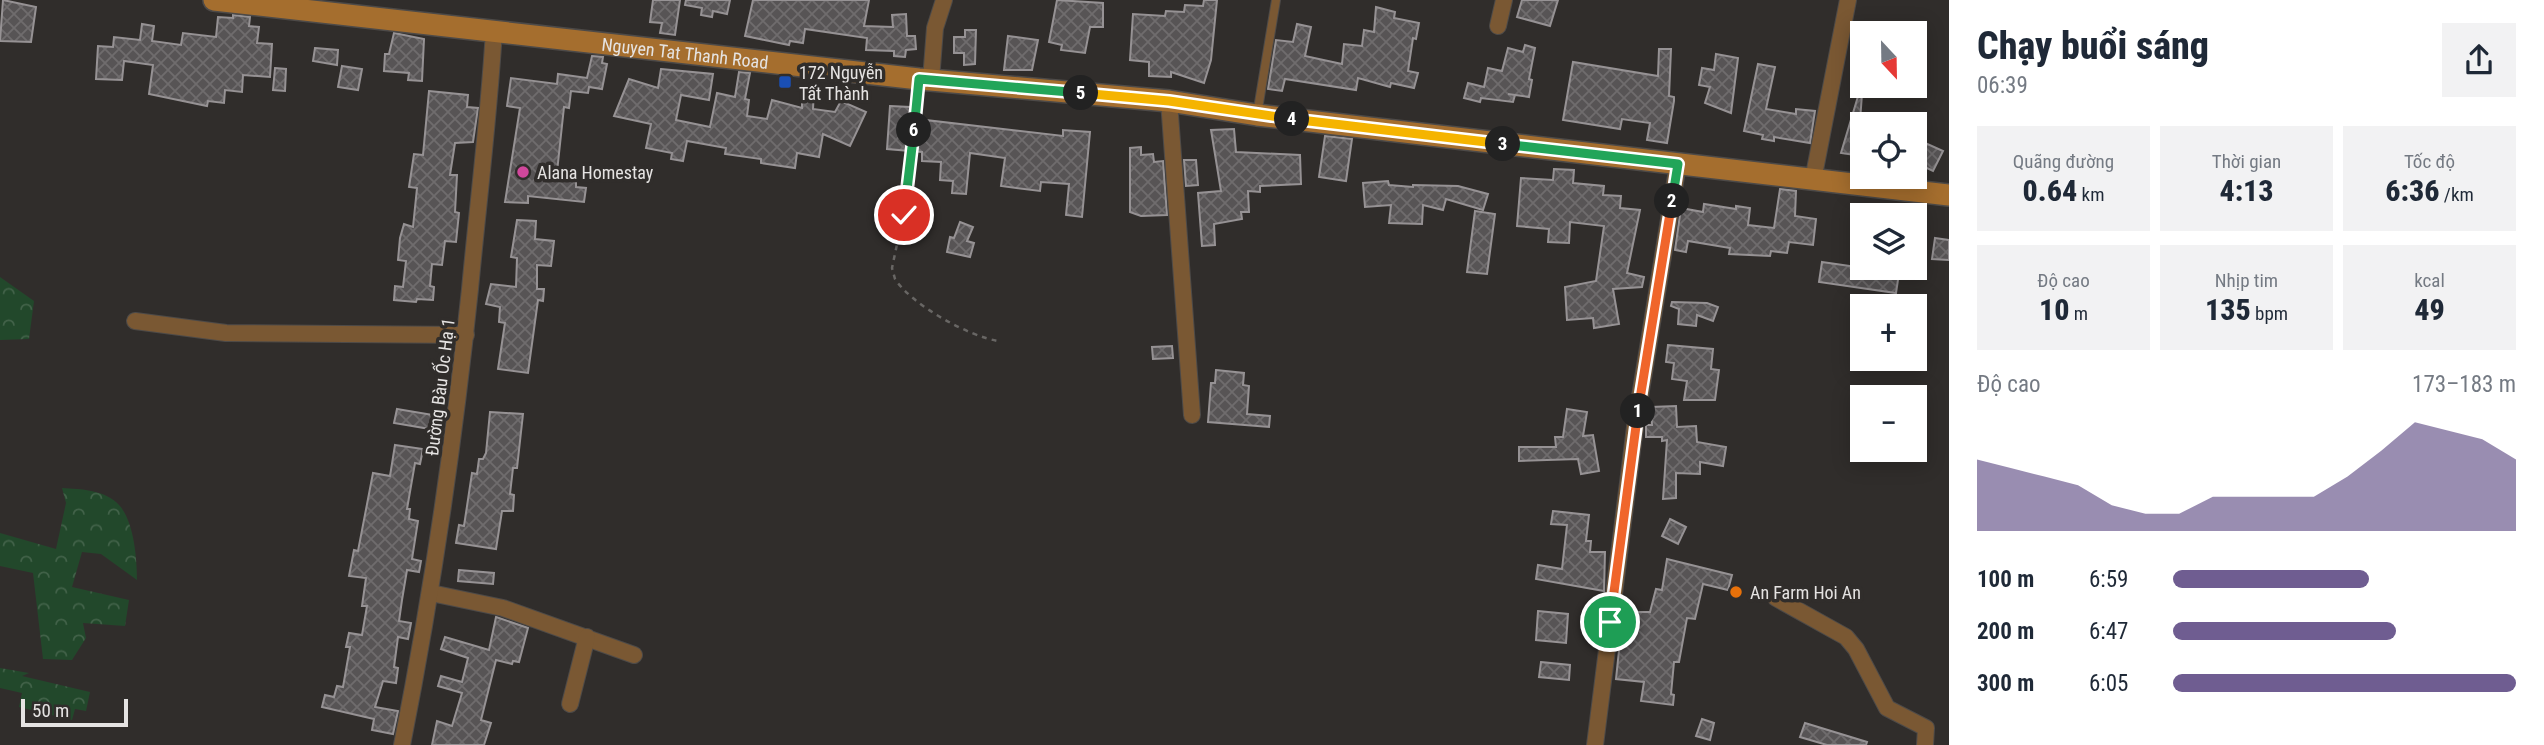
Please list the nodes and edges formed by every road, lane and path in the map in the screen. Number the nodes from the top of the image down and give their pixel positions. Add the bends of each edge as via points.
1 (214, 0) edge
2 (944, 0) edge
3 (1276, 0) edge
4 (1504, 0) edge
5 (1848, 0) edge
6 (1499, 26) dead end
7 (494, 30) junction
8 (925, 80) junction
9 (1169, 101) junction
10 (1258, 115) junction
11 (1678, 164) junction
12 (1813, 180) junction
13 (1949, 195) edge
14 (135, 321) dead end
15 (466, 335) junction
16 (998, 341) dead end
17 (1192, 415) dead end
18 (430, 593) junction
19 (1776, 598) dead end
20 (587, 637) junction
21 (634, 655) dead end
22 (570, 704) dead end
23 (402, 745) edge
24 (1595, 745) edge
25 (1925, 745) edge

1 - 7 main road, Nguyen Tat Thanh Road
2 - 8 street
3 - 10 lane
4 - 6 street
5 - 12 street
7 - 8 main road, Nguyen Tat Thanh Road
7 - 15 street, Đường Bàu Ốc Hạ 1
8 - 9 main road, Nguyen Tat Thanh Road
8 - 16 path via 892,268 895,279 956,328
9 - 10 main road, Nguyen Tat Thanh Road
9 - 17 street
10 - 11 main road, Nguyen Tat Thanh Road
11 - 12 main road, Nguyen Tat Thanh Road
11 - 24 street via 1635,427
12 - 13 main road, Nguyen Tat Thanh Road
14 - 15 street via 226,334
15 - 18 street, Đường Bàu Ốc Hạ 1
18 - 20 street via 503,608
18 - 23 street, Đường Bàu Ốc Hạ 1
19 - 25 street via 1846,637 1887,708 1926,728
20 - 21 street
20 - 22 street

